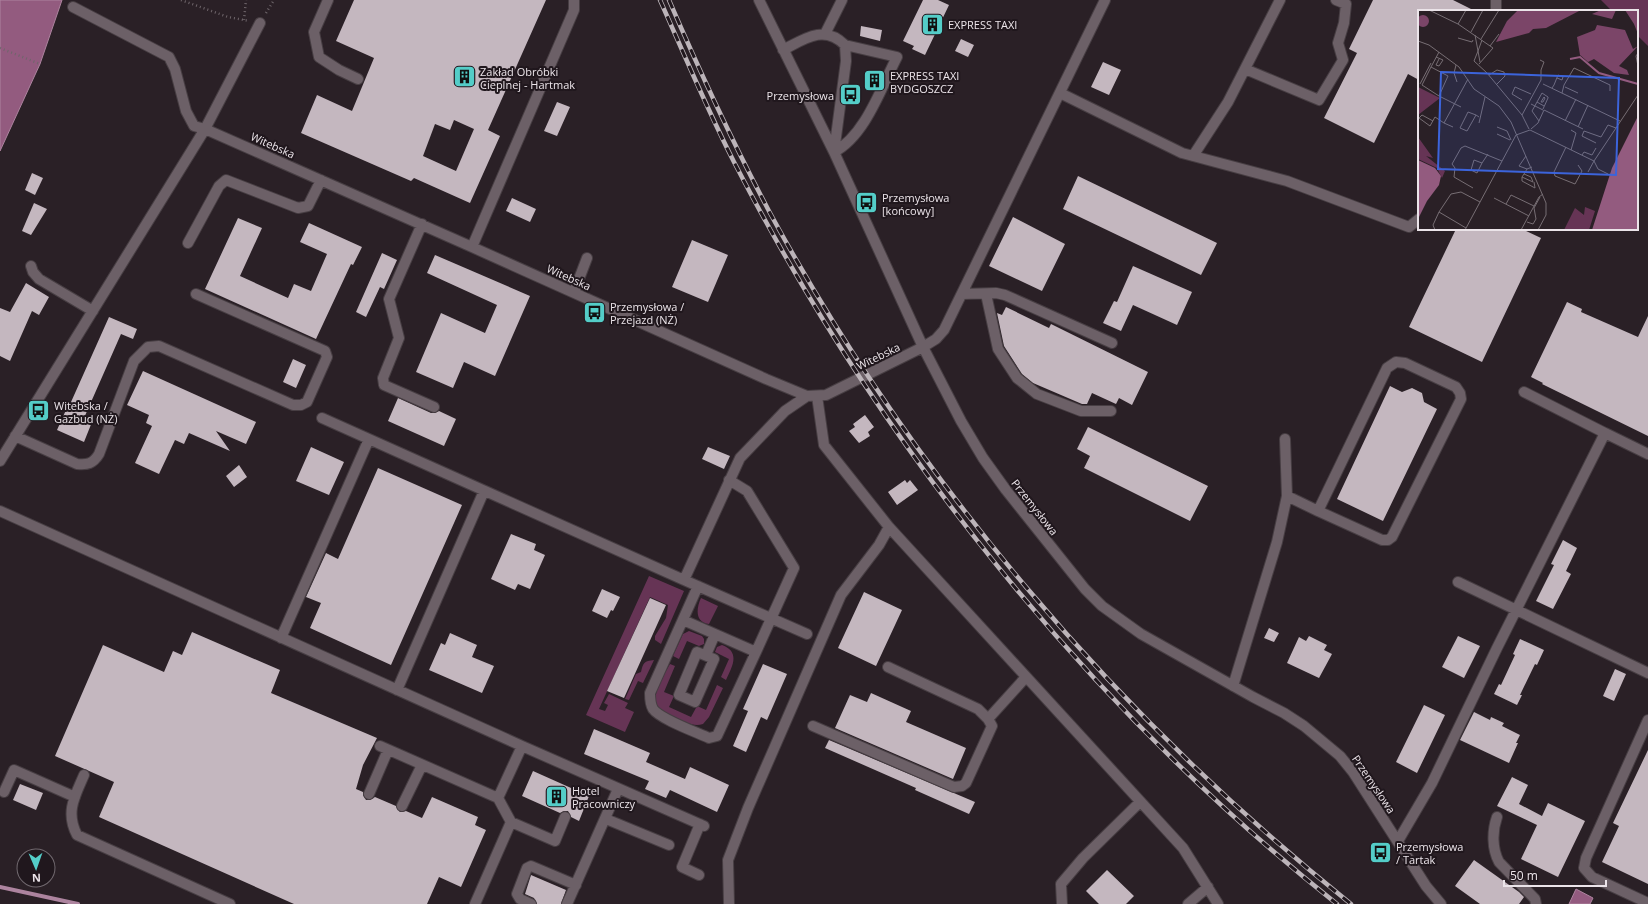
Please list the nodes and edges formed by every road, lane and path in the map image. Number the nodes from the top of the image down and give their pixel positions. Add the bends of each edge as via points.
1 (181, 0) edge
2 (246, 0) edge
3 (274, 0) edge
4 (328, 0) edge
5 (574, 0) edge
6 (759, 0) edge
7 (842, 0) edge
8 (1105, 0) edge
9 (1280, 0) edge
10 (1336, 0) edge
11 (73, 7) dead end
12 (244, 20) junction
13 (260, 23) junction
14 (825, 34) junction
15 (845, 45) junction
16 (0, 48) edge
17 (783, 50) junction
18 (40, 64) dead end
19 (1245, 69) junction
20 (358, 79) dead end
21 (1060, 93) junction
22 (205, 129) junction
23 (834, 152) junction
24 (1193, 156) junction
25 (321, 180) junction
26 (1418, 220) edge
27 (422, 224) junction
28 (188, 243) dead end
29 (472, 246) junction
30 (586, 258) dead end
31 (31, 266) dead end
32 (574, 292) junction
33 (196, 294) dead end
34 (962, 294) junction
35 (986, 294) junction
36 (93, 311) junction
37 (1112, 343) dead end
38 (923, 347) junction
39 (1524, 392) dead end
40 (812, 396) junction
41 (434, 407) dead end
42 (1111, 411) dead end
43 (322, 418) dead end
44 (1605, 433) junction
45 (16, 436) junction
46 (369, 439) junction
47 (1286, 439) dead end
48 (1648, 454) edge
49 (0, 461) edge
50 (729, 480) junction
51 (484, 490) junction
52 (1287, 496) junction
53 (0, 511) edge
54 (1318, 511) junction
55 (889, 527) junction
56 (684, 580) junction
57 (1458, 582) dead end
58 (698, 586) junction
59 (1516, 611) junction
60 (771, 619) junction
61 (683, 620) junction
62 (715, 634) junction
63 (807, 634) dead end
64 (282, 638) junction
65 (756, 652) junction
66 (706, 655) junction
67 (888, 667) dead end
68 (1648, 673) edge
69 (1026, 677) junction
70 (1233, 686) junction
71 (397, 690) junction
72 (988, 719) junction
73 (1648, 720) edge
74 (813, 726) dead end
75 (522, 746) junction
76 (422, 765) junction
77 (84, 775) dead end
78 (618, 789) junction
79 (4, 792) dead end
80 (369, 794) dead end
81 (75, 797) junction
82 (498, 798) junction
83 (1140, 802) junction
84 (402, 806) dead end
85 (565, 817) dead end
86 (1497, 817) dead end
87 (606, 819) junction
88 (510, 822) junction
89 (1398, 841) junction
90 (669, 845) dead end
91 (699, 875) dead end
92 (576, 885) junction
93 (1208, 887) junction
94 (1648, 903) edge
95 (230, 904) edge
96 (475, 904) edge
97 (531, 904) edge
98 (567, 904) edge
99 (729, 904) edge
100 (1062, 904) edge
101 (1188, 904) edge
102 (1218, 904) edge
103 (1441, 904) edge
104 (1536, 904) edge

1 - 12 path
2 - 12 path
3 - 13 path
4 - 20 street via 314,32 318,56
5 - 29 street via 574,10
6 - 17 street, Przemysłowa
7 - 14 street
8 - 21 street, Witebska
9 - 19 street
10 - 19 street via 1346,4 1338,43 1343,60 1319,100
11 - 22 street, Witebska via 169,57 175,69 186,111 194,126
12 - 13 path
13 - 22 street
14 - 15 street
14 - 17 street via 816,34
15 - 23 street via 846,61
15 - 23 street via 897,57 862,127 843,147
16 - 18 path
17 - 23 street, Przemysłowa
19 - 24 street via 1228,102
21 - 24 street
21 - 34 street, Witebska
22 - 25 street, Witebska
22 - 36 street
23 - 38 street, Przemysłowa
24 - 26 street via 1287,181 1408,227
25 - 27 street, Witebska
25 - 28 street via 308,206 298,208 226,180 219,186
27 - 29 street, Witebska
27 - 41 street via 389,299 399,338 383,378 384,385
29 - 32 street, Witebska
30 - 32 street
31 - 36 street via 32,272 39,279
32 - 40 street, Witebska
33 - 45 street via 325,351 326,357 307,402 293,405 159,346 148,347 134,361 99,454 92,462 87,465 77,464
34 - 35 street
34 - 38 street, Witebska via 944,330
35 - 37 street via 1005,295
35 - 42 street via 998,349 1017,378 1037,394 1081,411
36 - 45 street
38 - 40 street, Witebska via 826,395
38 - 70 street, Przemysłowa via 983,458 1085,589 1102,606 1141,634
39 - 44 street
40 - 50 street via 785,411 748,448
40 - 55 street via 824,445
43 - 46 street
44 - 48 street
44 - 59 street
45 - 49 street
46 - 51 street
46 - 64 street
47 - 52 street
50 - 56 street
50 - 60 street via 747,491 794,568
51 - 56 street
51 - 71 street
52 - 54 street
52 - 70 street via 1277,542
53 - 64 street
54 - 54 street via 1387,368 1396,362 1405,363 1456,387 1461,399 1392,537 1382,540
55 - 69 street
55 - 99 street via 841,595 748,808 728,860
56 - 58 street
57 - 59 street
58 - 60 street
58 - 61 street
59 - 68 street
59 - 89 street via 1432,783
60 - 63 street
60 - 65 street
61 - 62 street
61 - 65 street via 650,694 650,700 652,707 660,716 702,735 709,738 717,736
62 - 65 street
62 - 66 street
64 - 71 street
66 - 66 street via 714,659 695,702 678,695 697,652
67 - 72 street via 978,708
69 - 72 street
69 - 83 street
70 - 89 street, Przemysłowa via 1304,726 1340,756 1354,772
71 - 75 street
72 - 74 street via 992,726 966,783 954,788
73 - 94 street via 1586,858 1584,868 1592,877
75 - 78 street
75 - 82 street
76 - 80 street via 384,748
76 - 82 street
76 - 84 street
77 - 81 street
78 - 87 street
78 - 91 street via 702,825 682,867
79 - 81 street via 14,770
81 - 95 street via 70,818 77,835
82 - 88 street
83 - 93 street via 1183,848
83 - 100 street via 1083,858 1061,884
85 - 88 street via 555,841
86 - 104 street via 1494,827 1495,854 1499,862 1535,899
87 - 90 street
87 - 92 street
88 - 96 street
89 - 103 street, Przemysłowa via 1426,886
92 - 97 street via 531,866 527,868 517,894 520,899
92 - 98 street
93 - 101 street
93 - 102 street

